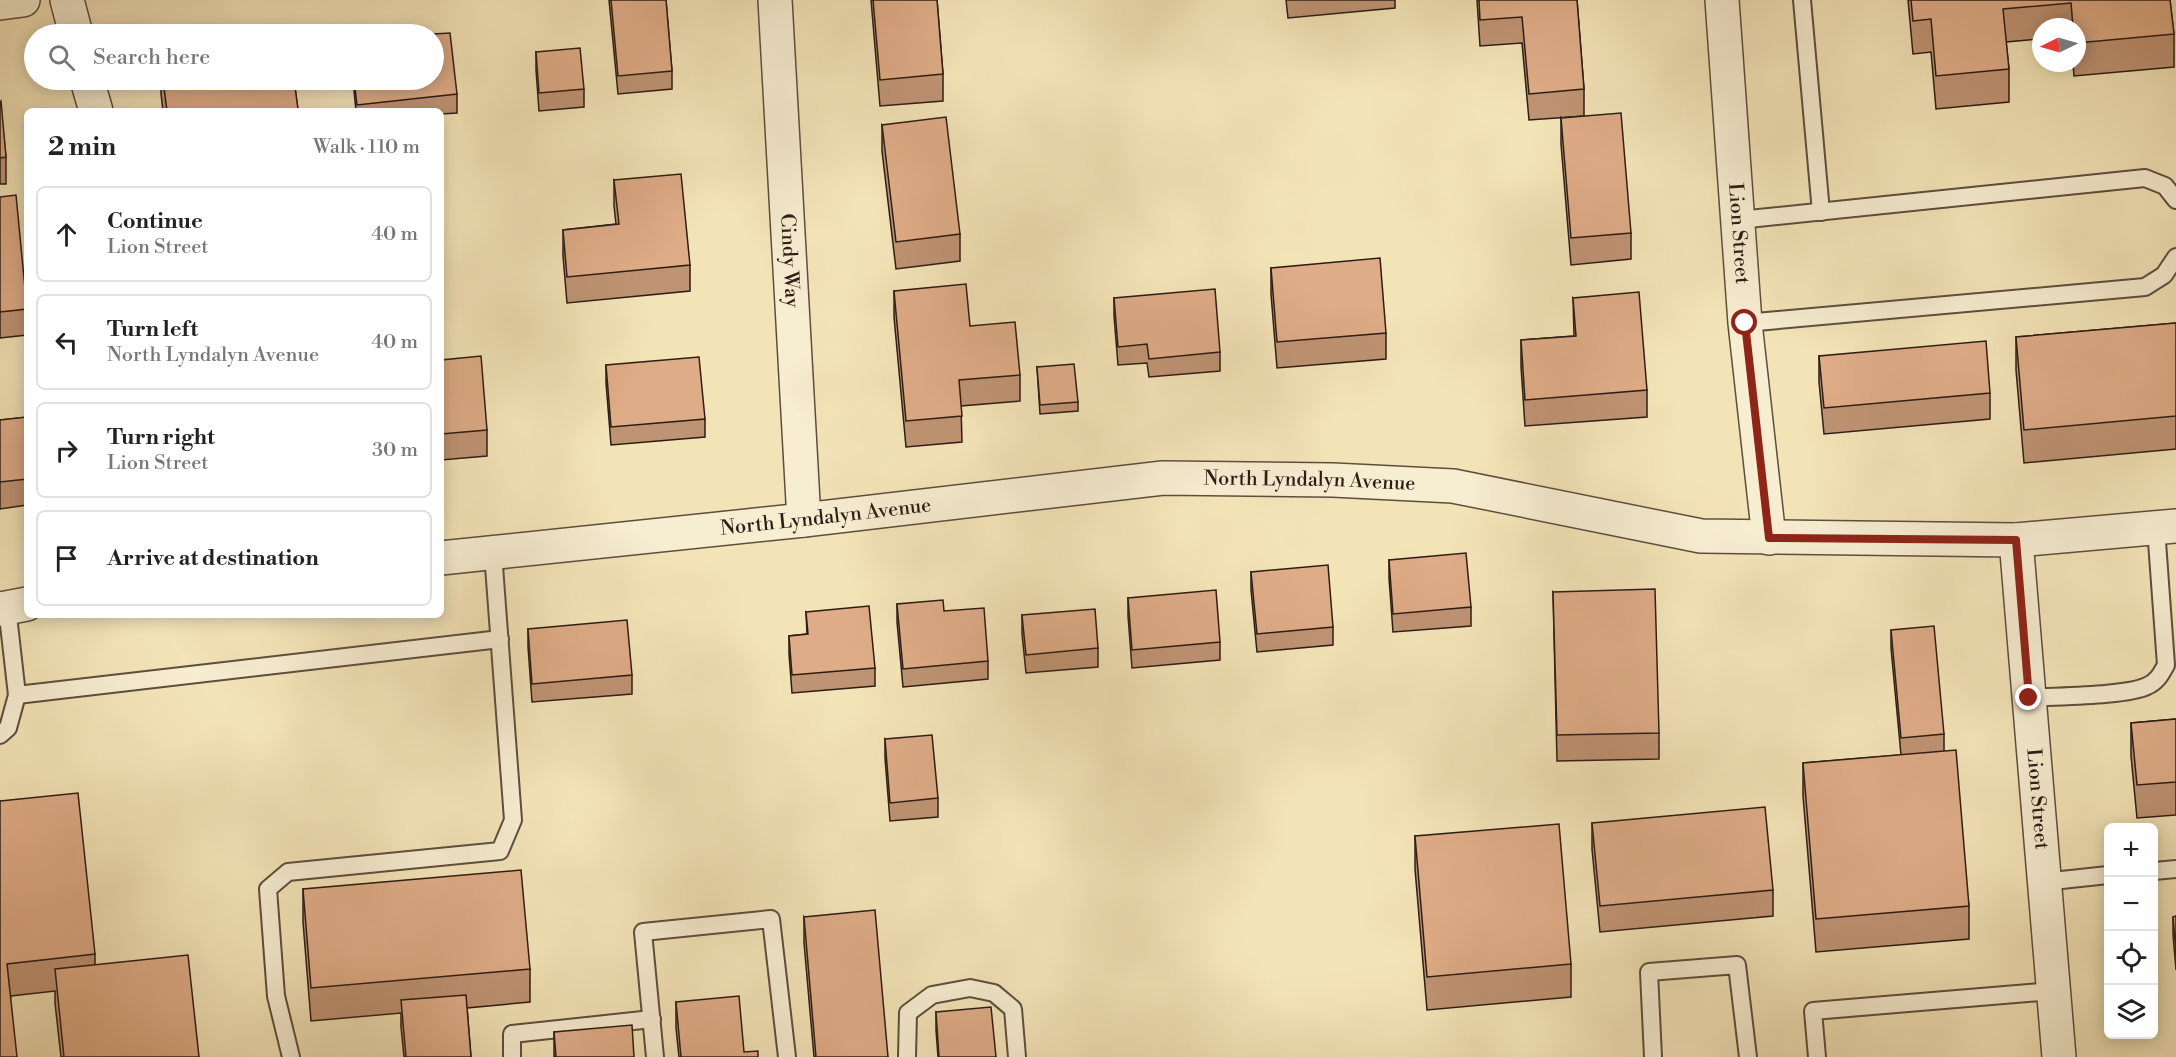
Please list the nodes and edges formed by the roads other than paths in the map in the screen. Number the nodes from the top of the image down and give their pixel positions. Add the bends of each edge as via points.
1 (22, 0) edge
2 (67, 0) edge
3 (775, 0) edge
4 (1722, 0) edge
5 (1802, 0) edge
6 (0, 3) edge
7 (73, 24) edge
8 (90, 90) edge
9 (95, 108) edge
10 (2176, 200) edge
11 (1821, 212) junction
12 (1738, 220) junction
13 (2176, 257) edge
14 (1745, 323) junction
15 (804, 520) junction
16 (2166, 527) edge
17 (1769, 538) junction
18 (2016, 540) junction
19 (493, 553) junction
20 (444, 558) edge
21 (11, 606) edge
22 (500, 639) junction
23 (17, 695) junction
24 (2029, 698) junction
25 (0, 735) edge
26 (2176, 869) edge
27 (2158, 871) edge
28 (2104, 876) edge
29 (2043, 882) junction
30 (2053, 991) junction
31 (652, 1019) junction
32 (291, 1057) edge
33 (512, 1057) edge
34 (656, 1057) edge
35 (788, 1057) edge
36 (907, 1057) edge
37 (1017, 1057) edge
38 (1653, 1057) edge
39 (1748, 1057) edge
40 (1817, 1057) edge
41 (2059, 1057) edge

1 - 6 street
2 - 7 street
3 - 15 street, Cindy Way
4 - 12 street, Lion Street
5 - 11 lane
8 - 9 street
10 - 11 lane via 2165,186 2145,178
11 - 12 lane
12 - 14 street, Lion Street
13 - 14 lane via 2164,275 2145,287
14 - 17 street, Lion Street
15 - 17 street, North Lyndalyn Avenue via 1162,478 1333,480 1453,486 1701,536
15 - 19 street, North Lyndalyn Avenue
16 - 18 street, North Lyndalyn Avenue
16 - 24 lane via 2166,666 2159,678 2146,687 2127,690
17 - 18 street, North Lyndalyn Avenue
18 - 24 street, Lion Street
19 - 20 street, North Lyndalyn Avenue
19 - 22 lane
21 - 23 lane
22 - 23 lane
22 - 32 lane via 513,820 500,851 288,872 268,889 276,996
23 - 25 lane via 8,728
24 - 29 street, Lion Street
26 - 27 lane
28 - 29 lane
29 - 30 street, Lion Street
30 - 40 lane via 1813,1011
30 - 41 street, Lion Street
31 - 33 lane via 512,1034
31 - 34 lane
31 - 35 lane via 643,932 771,919
36 - 37 lane via 908,1013 932,995 970,988 994,993 1013,1009
38 - 39 lane via 1649,972 1737,965

